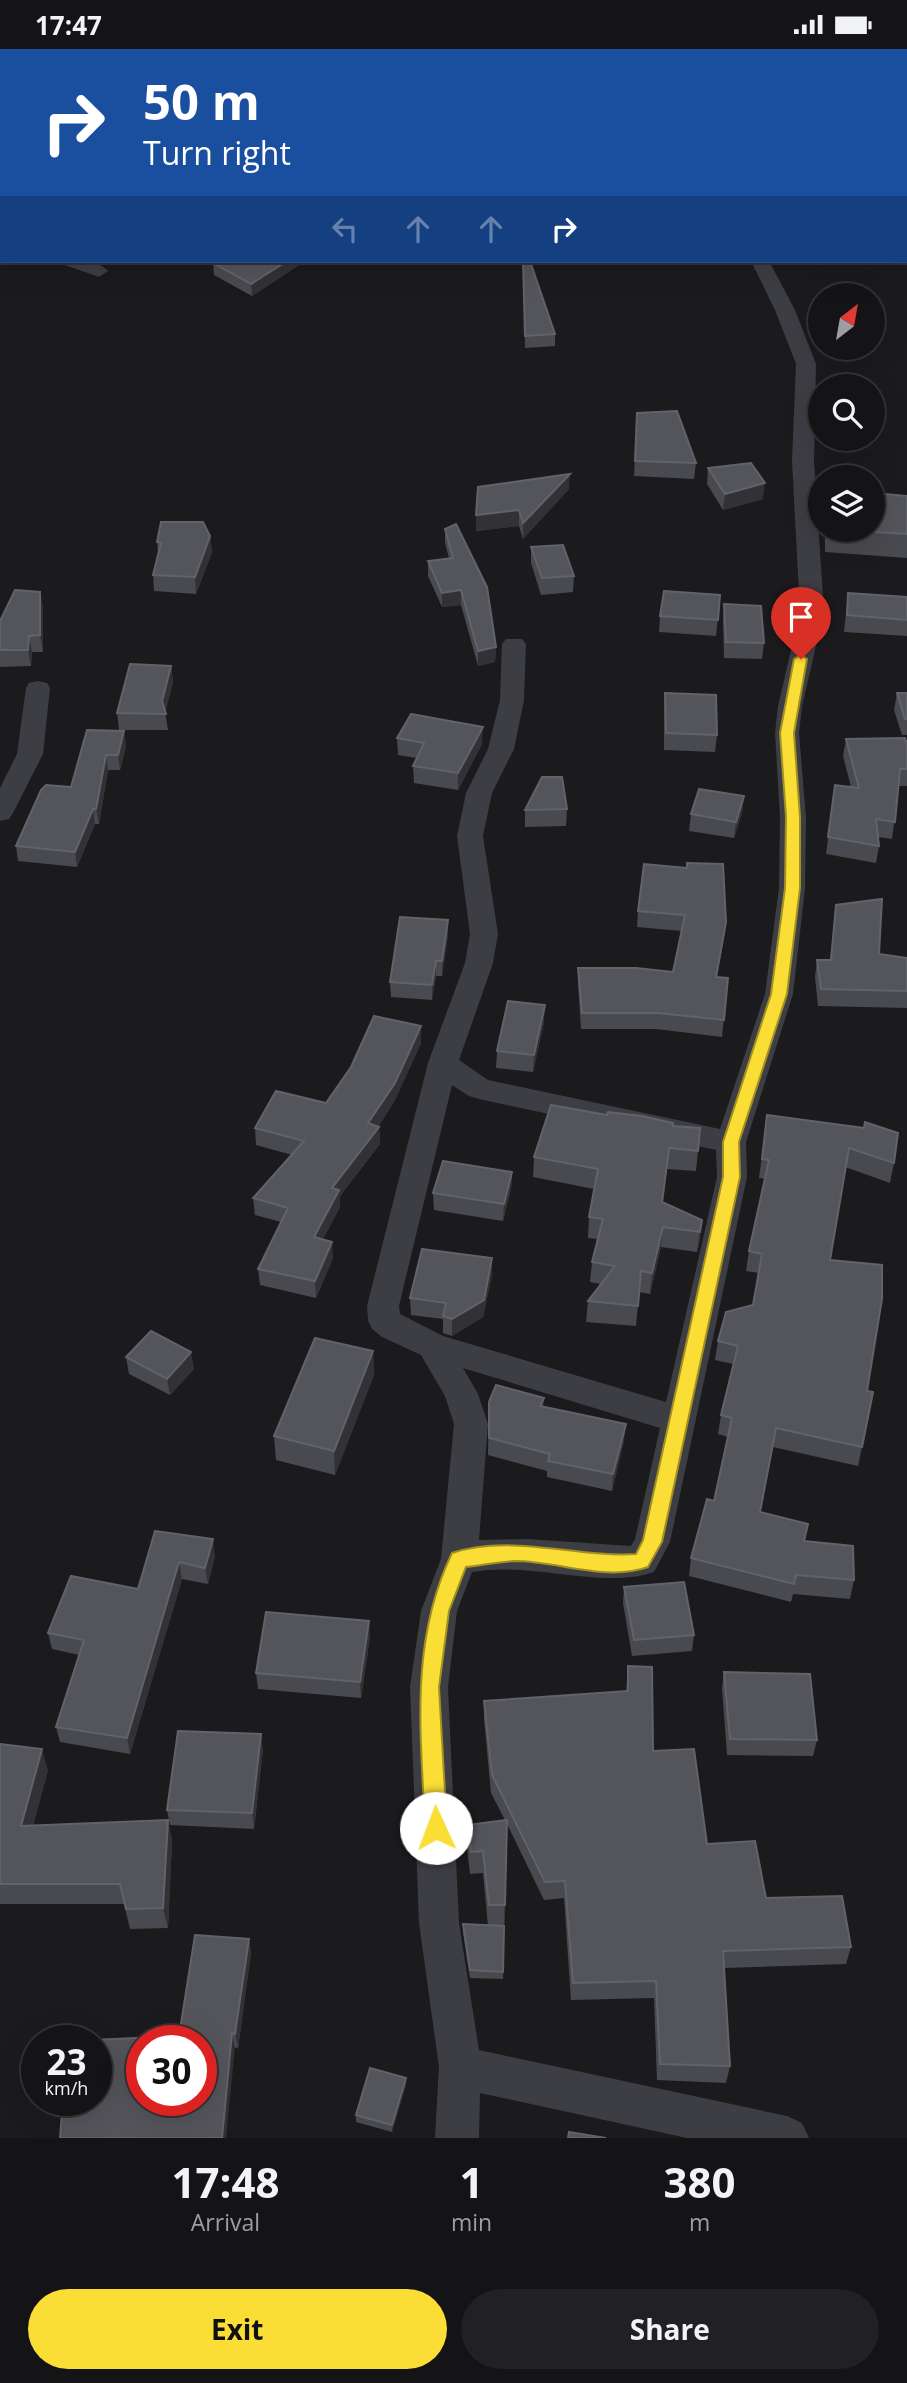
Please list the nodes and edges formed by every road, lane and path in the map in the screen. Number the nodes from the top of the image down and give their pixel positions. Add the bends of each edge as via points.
1 (77, 263) edge
2 (761, 263) edge
3 (99, 271) dead end
4 (514, 644) dead end
5 (37, 688) dead end
6 (0, 813) edge
7 (443, 1063) junction
8 (731, 1142) junction
9 (433, 1346) junction
10 (680, 1420) junction
11 (459, 1559) junction
12 (460, 2067) junction
13 (457, 2138) edge
14 (787, 2138) edge

1 - 3 street
2 - 8 street via 806,364 803,461 811,612 787,733 792,888 779,994
4 - 7 street via 512,700 501,749 479,793 470,836 484,934 479,963
5 - 6 street via 30,754
7 - 8 street via 479,1089
7 - 9 street via 383,1306 384,1320
8 - 10 street via 732,1177
9 - 10 street
9 - 11 street via 461,1394 471,1424
10 - 11 street via 652,1542 641,1561 614,1563 517,1553
11 - 12 street via 439,1611 429,1687 439,1923
12 - 13 street
12 - 14 street

